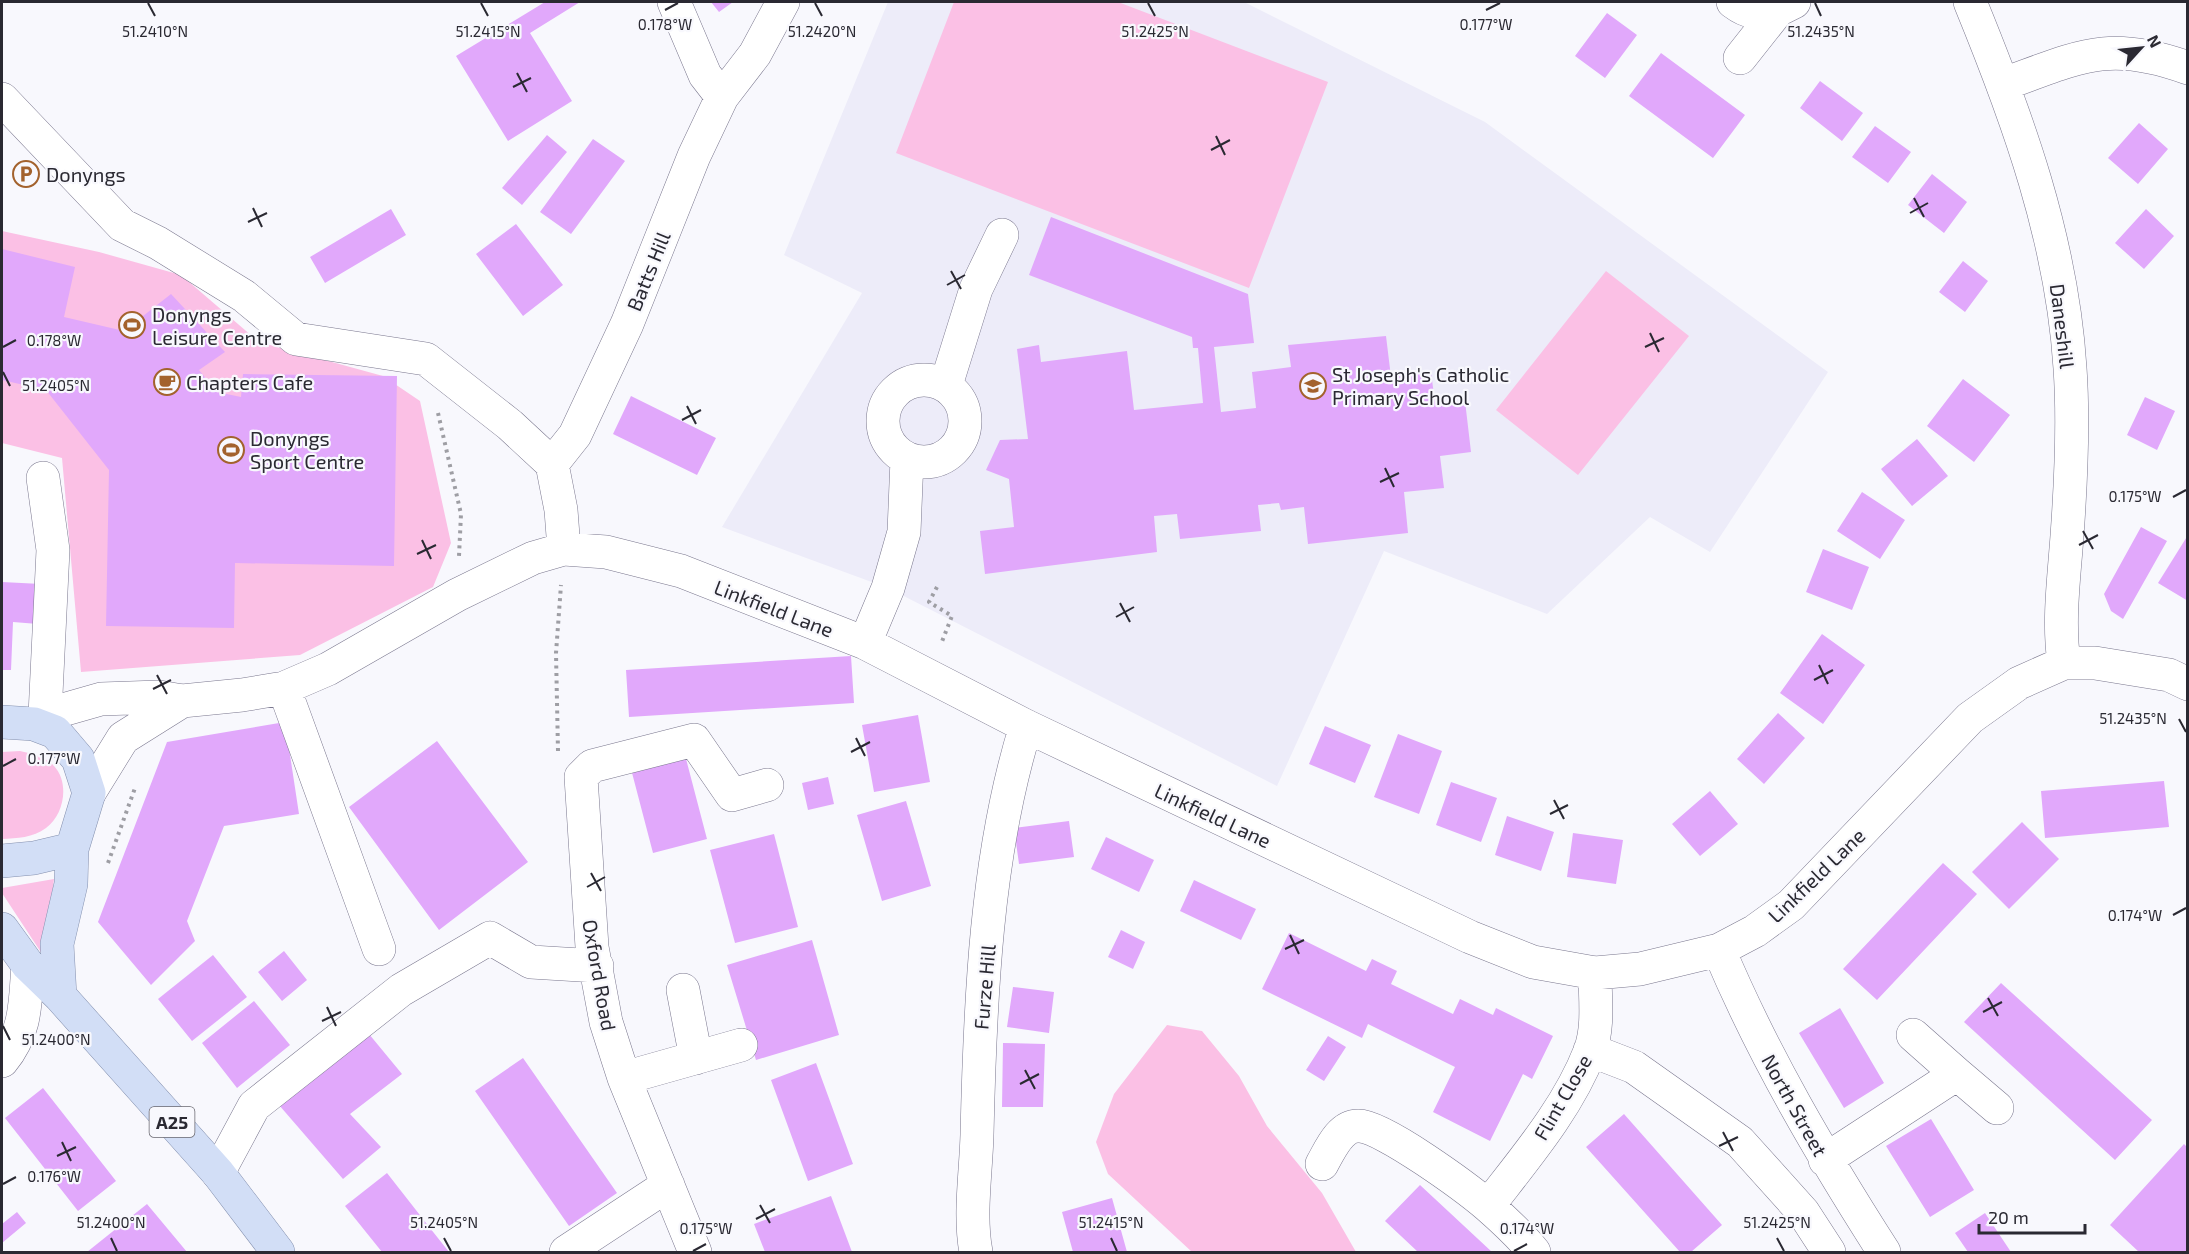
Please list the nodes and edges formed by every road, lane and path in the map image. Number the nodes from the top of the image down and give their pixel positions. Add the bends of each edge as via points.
1 (674, 2) edge
2 (783, 2) edge
3 (1733, 2) edge
4 (1970, 2) edge
5 (1786, 6) edge
6 (1740, 58) dead end
7 (2187, 68) edge
8 (2004, 84) junction
9 (722, 97) junction
10 (2, 99) edge
11 (1002, 235) dead end
12 (426, 359) junction
13 (945, 385) junction
14 (907, 459) junction
15 (552, 464) junction
16 (43, 478) dead end
17 (564, 549) junction
18 (936, 587) dead end
19 (457, 595) junction
20 (952, 616) dead end
21 (865, 643) junction
22 (2064, 663) junction
23 (2187, 684) edge
24 (284, 688) junction
25 (182, 701) junction
26 (39, 720) junction
27 (2, 722) edge
28 (1026, 726) junction
29 (581, 777) junction
30 (767, 785) dead end
31 (89, 793) junction
32 (72, 849) junction
33 (2, 861) edge
34 (2, 929) edge
35 (379, 949) dead end
36 (1719, 950) junction
37 (28, 965) junction
38 (597, 966) junction
39 (1595, 973) junction
40 (683, 990) dead end
41 (60, 996) junction
42 (1913, 1035) dead end
43 (741, 1044) dead end
44 (1590, 1050) junction
45 (696, 1058) junction
46 (2, 1061) edge
47 (1957, 1074) junction
48 (624, 1078) junction
49 (1997, 1108) dead end
50 (1825, 1160) junction
51 (1322, 1164) dead end
52 (218, 1173) junction
53 (668, 1185) junction
54 (1488, 1206) junction
55 (278, 1252) edge
56 (566, 1252) edge
57 (695, 1252) edge
58 (976, 1252) edge
59 (1534, 1252) edge
60 (1829, 1252) edge
61 (1884, 1252) edge

1 - 9 street via 705,75
2 - 9 street, Batts Hill via 755,54
3 - 5 street via 1757,14
4 - 8 street, Daneshill
5 - 6 street
7 - 8 street via 2154,56 2112,51 2078,57
8 - 22 street, Daneshill via 2046,225 2061,294 2070,368 2071,486 2062,612
9 - 15 street, Batts Hill via 622,334 575,435
10 - 12 street via 122,225 243,296 296,339
11 - 13 street via 976,289
12 - 15 street via 510,425
12 - 19 path via 461,514
13 - 14 street via 963,406 964,434 957,446 940,458 920,462
13 - 14 street via 918,379 895,391 887,401 883,428 896,451
14 - 21 street via 904,532 888,588
15 - 17 street
16 - 26 street via 53,550
17 - 19 street, Linkfield Lane via 533,558
17 - 21 street, Linkfield Lane via 606,552 681,571
17 - 29 path via 556,653 558,753 561,762
18 - 20 path via 928,602
19 - 24 street, Linkfield Lane via 328,669
21 - 28 street, Linkfield Lane
22 - 23 street, Linkfield Lane via 2095,663 2169,675
22 - 36 street, Linkfield Lane via 2019,683 1970,718 1791,904 1755,931
24 - 25 street, Linkfield Lane
24 - 35 street
25 - 26 street, Linkfield Lane via 159,697 101,699
25 - 31 street, Linkfield Lane via 123,738
26 - 27 main road
26 - 31 main road via 78,759
28 - 39 street, Linkfield Lane via 1470,937 1533,962
28 - 58 street, Furze Hill via 1014,765 998,859 980,1010
29 - 30 street via 592,766 694,740 732,795
29 - 38 street, Oxford Road via 592,947
31 - 32 main road
32 - 33 main road
32 - 41 main road via 71,884 57,944
34 - 37 main road, A25
36 - 39 street, Linkfield Lane via 1640,969
36 - 50 street, North Street via 1746,1016
37 - 41 main road, A25
37 - 46 street via 24,1020
38 - 48 street, Oxford Road via 606,1022
38 - 52 street via 531,962 490,938 400,990 254,1106
39 - 44 street, Flint Close via 1595,1027
40 - 45 street
41 - 52 main road, A25
42 - 47 street
43 - 45 street
44 - 54 street, Flint Close via 1545,1130
44 - 60 street via 1634,1067 1740,1142 1803,1212
45 - 48 street
47 - 49 street
47 - 50 street
48 - 53 street, Oxford Road
50 - 61 street, North Street
51 - 54 street via 1336,1140 1347,1129 1359,1125 1383,1134
52 - 55 main road, A25
53 - 56 street
53 - 57 street, Oxford Road
54 - 59 street

